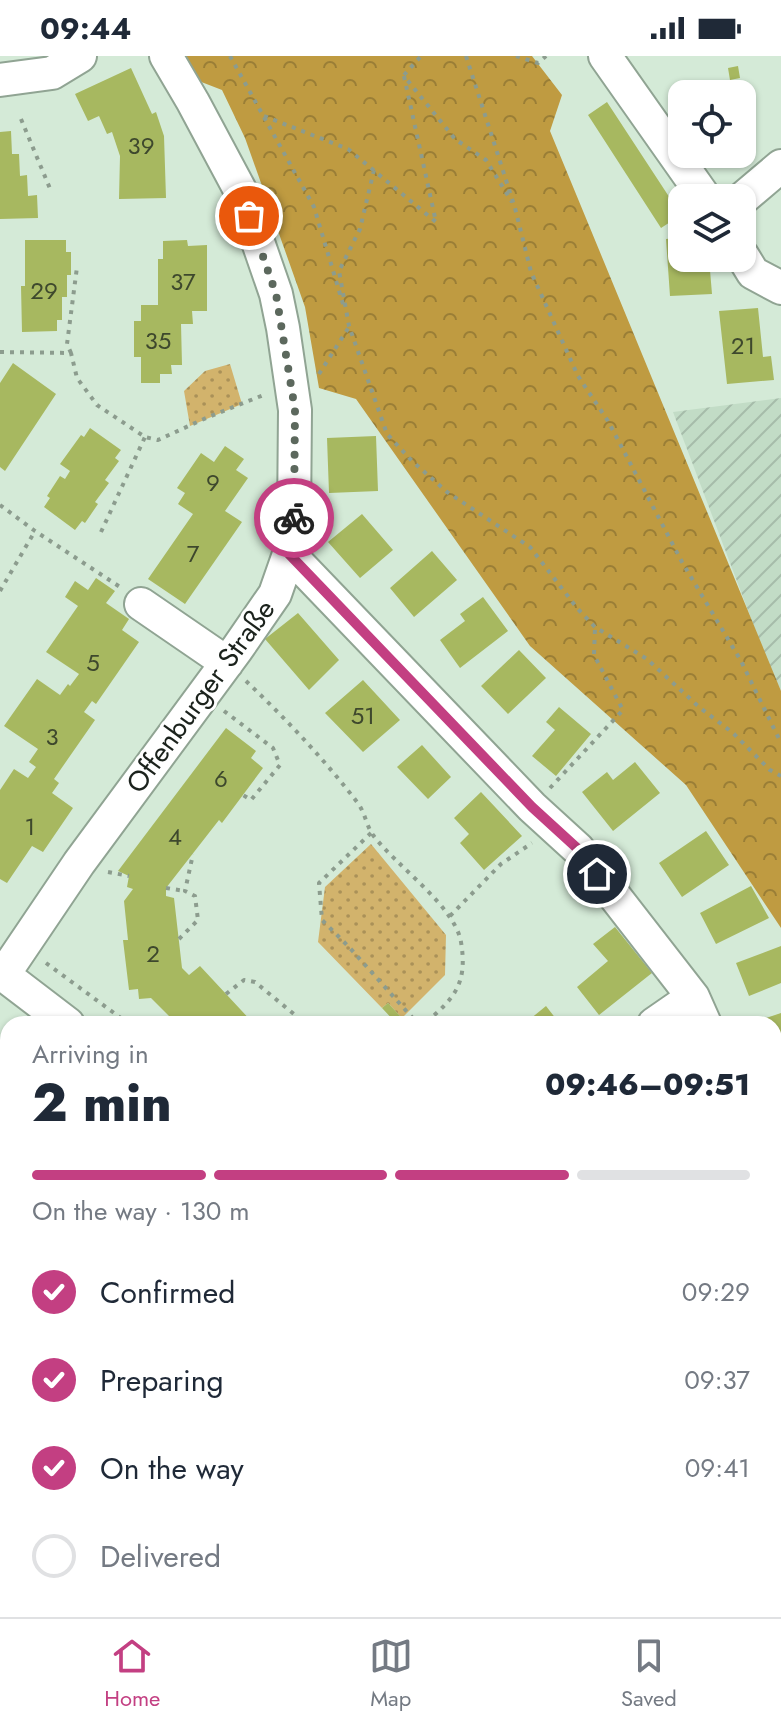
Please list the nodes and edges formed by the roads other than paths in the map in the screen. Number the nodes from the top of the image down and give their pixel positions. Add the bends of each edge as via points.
1 (80, 56) edge
2 (166, 56) edge
3 (605, 56) edge
4 (0, 80) edge
5 (781, 166) edge
6 (695, 184) edge
7 (756, 187) edge
8 (752, 272) edge
9 (781, 288) edge
10 (289, 554) junction
11 (140, 598) road end
12 (232, 656) junction
13 (2, 973) edge
14 (699, 1010) edge
15 (58, 1016) edge
16 (680, 1016) edge

1 - 4 street via 52,73
2 - 10 street, Offenburger Straße via 240,190 304,379 295,410
3 - 6 street
5 - 7 street
8 - 9 street
10 - 12 street, Offenburger Straße via 275,594
10 - 14 street via 578,849
11 - 12 street
12 - 13 street, Offenburger Straße
13 - 15 street
14 - 16 street

